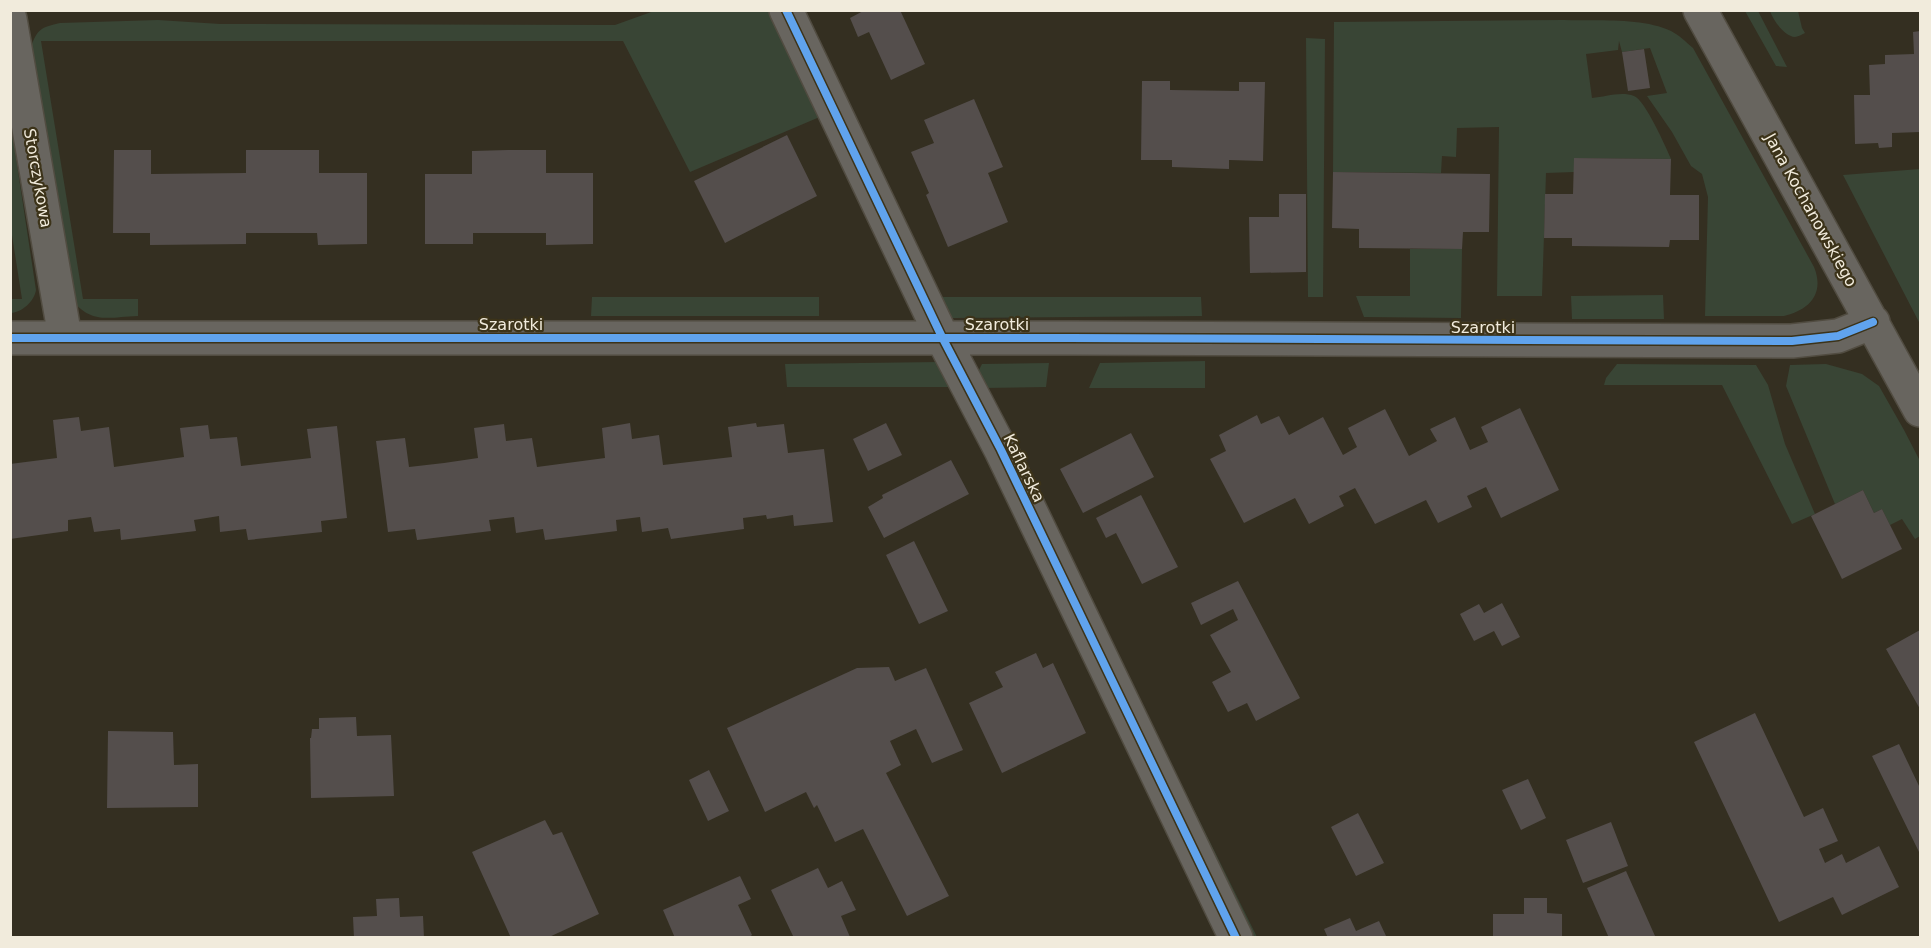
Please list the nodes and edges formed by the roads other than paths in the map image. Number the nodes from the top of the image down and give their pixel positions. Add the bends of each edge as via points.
1 (786, 10) edge
2 (1700, 10) edge
3 (10, 19) edge
4 (1873, 322) junction
5 (65, 337) junction
6 (942, 337) junction
7 (10, 338) edge
8 (1920, 410) edge
9 (1236, 938) edge

1 - 6 street, Kaflarska
2 - 4 street, Jana Kochanowskiego
3 - 5 street, Storczykowa
4 - 6 street, Szarotki via 1838,336 1792,341
4 - 8 street, Jana Kochanowskiego
5 - 6 street, Szarotki
5 - 7 street, Szarotki
6 - 9 street, Kaflarska via 1006,461

